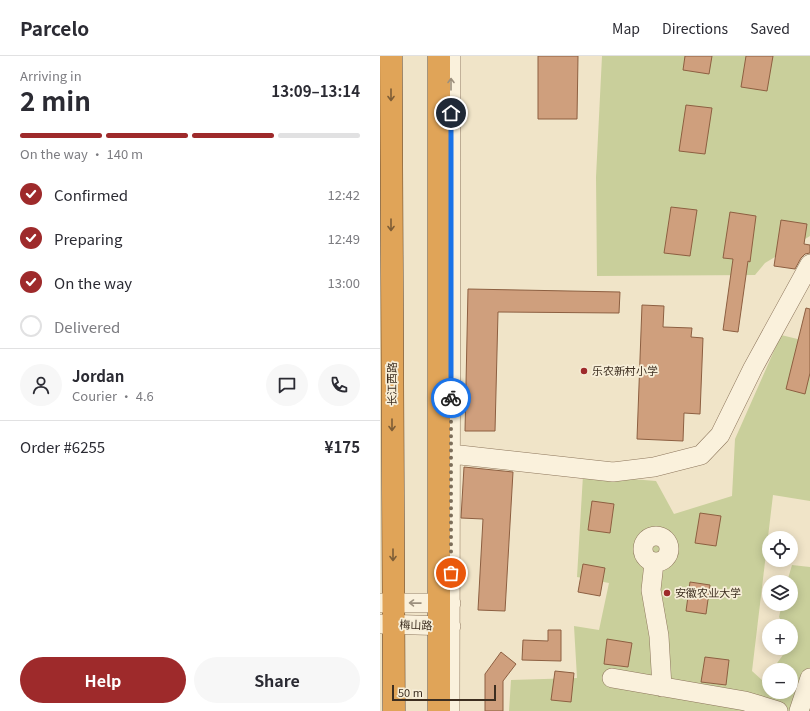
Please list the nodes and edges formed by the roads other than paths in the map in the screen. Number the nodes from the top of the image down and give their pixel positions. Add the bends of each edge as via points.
1 (391, 56) edge
2 (439, 56) edge
3 (451, 56) edge
4 (810, 264) edge
5 (451, 454) junction
6 (654, 563) dead end
7 (386, 602) edge
8 (445, 603) junction
9 (387, 624) edge
10 (445, 626) junction
11 (612, 678) dead end
12 (810, 678) edge
13 (662, 687) junction
14 (394, 711) edge
15 (439, 711) edge
16 (450, 711) edge
17 (778, 711) edge
18 (799, 711) edge

1 -> 7 highway, 长江西路
2 - 8 highway
5 -> 3 street
4 - 5 street via 752,368 720,435 701,455 654,467 613,472
5 - 8 street
6 - 13 street via 651,590 659,636
8 -> 7 street, 梅山路
7 - 9 highway, 长江西路
8 - 10 highway
9 - 10 street, 梅山路
9 - 14 highway, 长江西路
10 - 15 highway
10 - 16 street
11 - 13 street
12 - 18 street
13 - 17 street via 745,701

